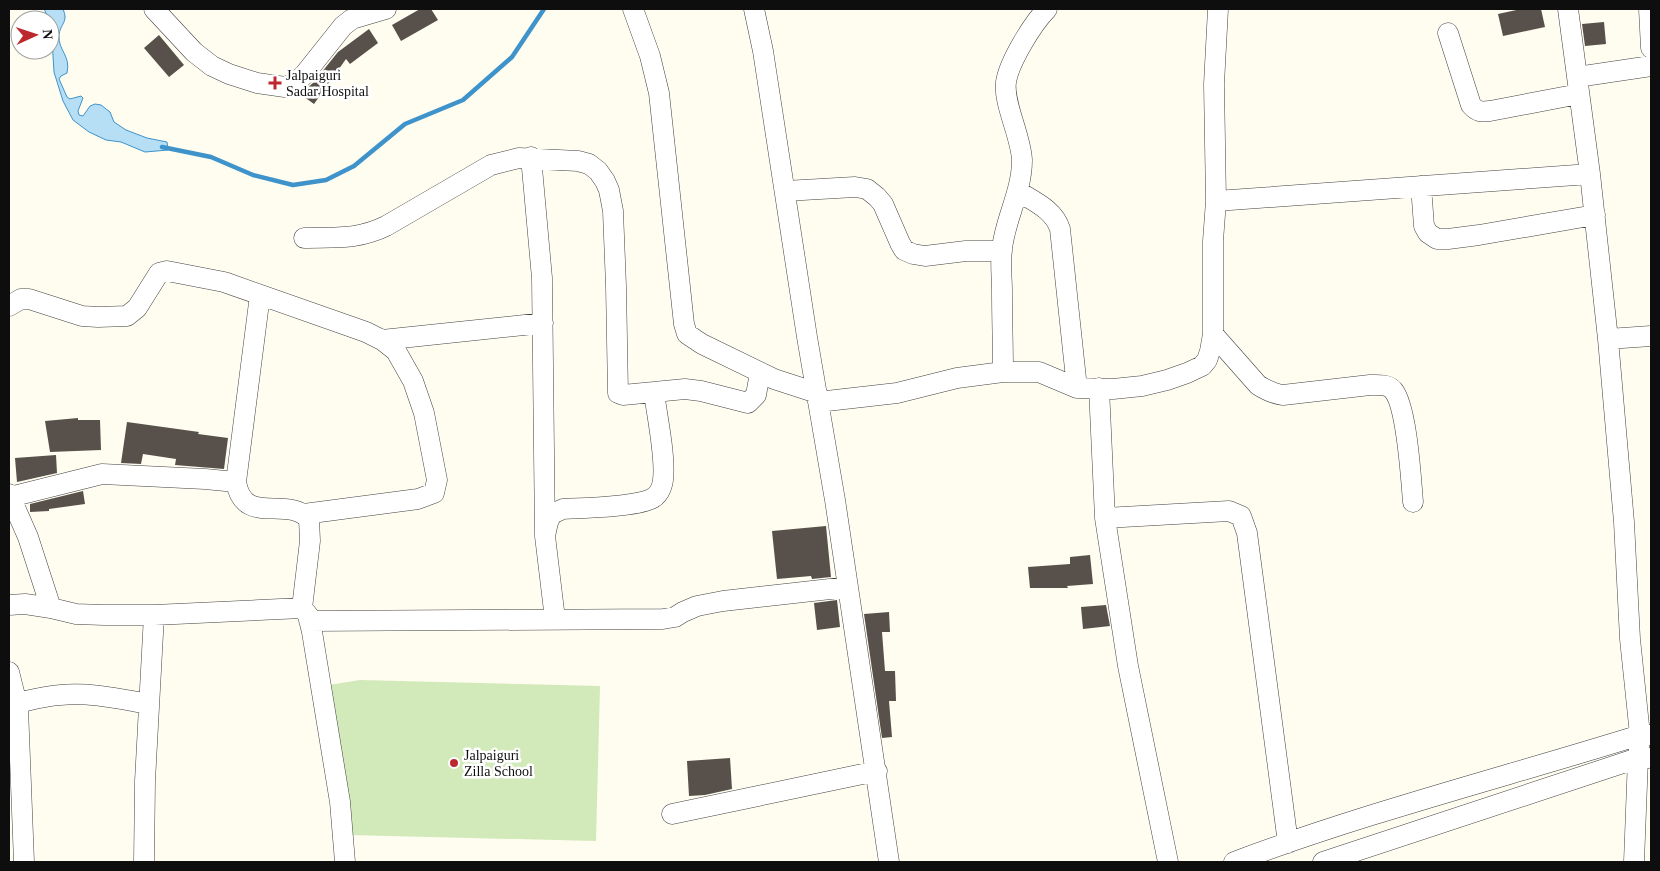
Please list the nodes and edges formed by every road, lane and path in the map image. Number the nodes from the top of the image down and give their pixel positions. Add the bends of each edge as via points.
1 (154, 9) edge
2 (386, 9) edge
3 (633, 9) edge
4 (754, 9) edge
5 (1047, 9) edge
6 (1218, 9) edge
7 (1568, 9) edge
8 (1649, 9) edge
9 (1448, 33) dead end
10 (1651, 48) edge
11 (1651, 66) edge
12 (1578, 86) junction
13 (531, 158) junction
14 (1590, 174) junction
15 (1421, 186) junction
16 (785, 191) junction
17 (1018, 192) junction
18 (1216, 201) junction
19 (1595, 214) junction
20 (304, 238) dead end
21 (1002, 251) junction
22 (260, 295) junction
23 (9, 306) edge
24 (543, 323) junction
25 (1213, 334) junction
26 (1651, 336) edge
27 (1608, 338) junction
28 (382, 340) junction
29 (1003, 372) junction
30 (760, 373) junction
31 (1077, 388) junction
32 (1099, 388) junction
33 (654, 392) junction
34 (817, 398) junction
35 (236, 482) junction
36 (9, 496) edge
37 (1414, 502) dead end
38 (304, 514) junction
39 (1105, 518) junction
40 (546, 536) junction
41 (848, 587) junction
42 (9, 605) edge
43 (51, 608) junction
44 (154, 615) junction
45 (306, 615) junction
46 (555, 619) junction
47 (9, 672) edge
48 (17, 703) junction
49 (149, 704) junction
50 (1646, 735) edge
51 (1645, 758) edge
52 (877, 771) junction
53 (672, 814) dead end
54 (1288, 843) junction
55 (24, 862) edge
56 (144, 862) edge
57 (345, 862) edge
58 (889, 862) edge
59 (1168, 862) edge
60 (1234, 862) edge
61 (1323, 862) edge
62 (1634, 862) edge

1 - 2 street via 194,52 212,66 257,83 285,87 304,75 352,19
3 - 30 street via 659,93 687,334
4 - 16 street via 764,51
5 - 17 street via 1034,24 1012,63 1006,82 1022,160
6 - 18 street via 1214,84
7 - 12 street
8 - 10 street
9 - 12 street via 1475,110 1490,111
11 - 12 street
12 - 14 street
13 - 20 street via 491,165 372,233 357,237
13 - 24 street
13 - 33 street via 589,164 598,171 609,190 616,286 616,389 623,395
14 - 15 street
14 - 19 street
15 - 18 street
15 - 19 street via 1424,226 1437,239 1479,235
16 - 21 street via 867,189 883,204 904,250 913,254
16 - 34 street
17 - 21 street via 1005,229
17 - 31 street via 1051,213 1060,229
18 - 25 street
19 - 27 street
21 - 29 street
22 - 23 street via 224,282 167,271 159,274 137,308 127,316 82,316 29,299 21,299
22 - 28 street
22 - 35 street
24 - 28 street
24 - 40 street
25 - 32 street via 1207,360 1187,374 1142,386
25 - 37 street via 1258,385 1276,394 1370,385 1392,388 1403,415
26 - 27 street
27 - 50 street via 1630,638
28 - 38 street via 396,351 413,381 438,480 434,493 418,499
29 - 31 street via 1038,372
29 - 34 street via 956,378 897,392
30 - 33 street via 756,395 748,402 695,390
30 - 34 street
31 - 32 street
32 - 39 street
33 - 40 street via 664,466 660,490 653,498 641,503 563,509 552,514
34 - 41 street
35 - 36 street via 102,474
35 - 38 street via 243,502 252,507 294,510
36 - 43 street via 28,537
38 - 45 street via 309,519 310,541
39 - 54 street via 1229,511 1241,516 1247,533
39 - 59 street via 1128,666
40 - 46 street
41 - 46 street via 723,601 697,606 675,617 662,619
41 - 52 street
42 - 43 street
43 - 44 street via 76,614
44 - 45 street
44 - 49 street
45 - 46 street
45 - 57 street via 340,802
47 - 48 street
48 - 49 street via 78,694
48 - 55 street
49 - 56 street
50 - 51 street
50 - 54 street
51 - 61 street
51 - 62 street
52 - 53 street
52 - 58 street
54 - 60 street

